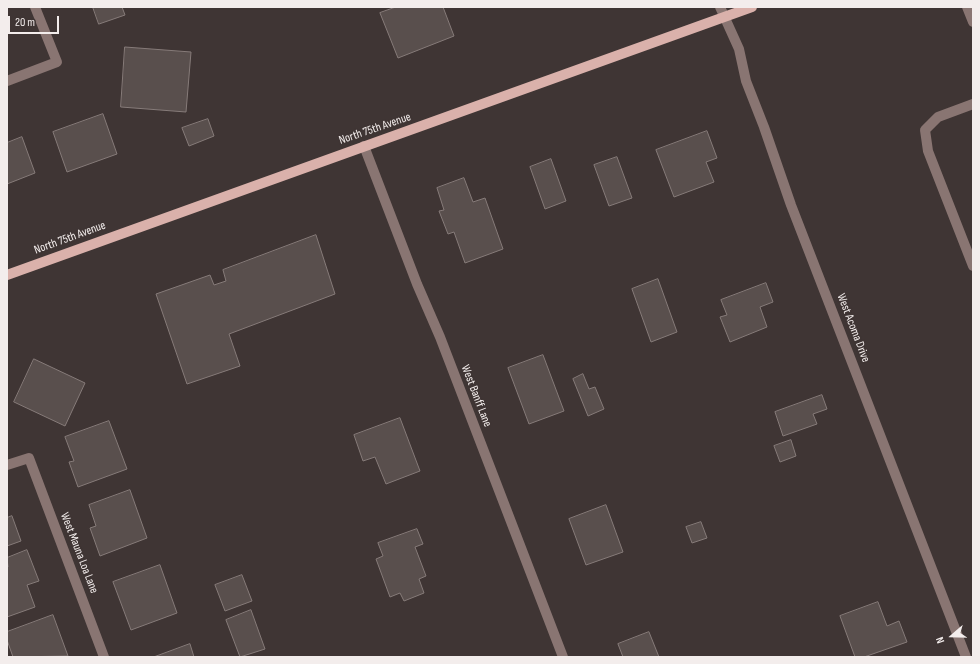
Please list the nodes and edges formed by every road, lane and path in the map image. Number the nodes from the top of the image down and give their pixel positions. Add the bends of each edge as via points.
1 (35, 7) edge
2 (720, 7) edge
3 (752, 7) edge
4 (967, 7) edge
5 (724, 17) junction
6 (973, 22) edge
7 (7, 81) edge
8 (973, 104) edge
9 (364, 146) junction
10 (973, 266) edge
11 (7, 275) edge
12 (7, 465) edge
13 (104, 657) edge
14 (563, 657) edge
15 (966, 657) edge

1 - 7 street via 56,62
2 - 5 street, West Acoma Drive
3 - 5 main road, North 75th Avenue
4 - 6 street
5 - 9 main road, North 75th Avenue
5 - 15 street, West Acoma Drive via 739,49 746,80 791,205
8 - 10 street via 938,117 925,130 928,151
9 - 11 main road, North 75th Avenue
9 - 14 street, West Banff Lane
12 - 13 street, West Mauna Loa Lane via 29,458

